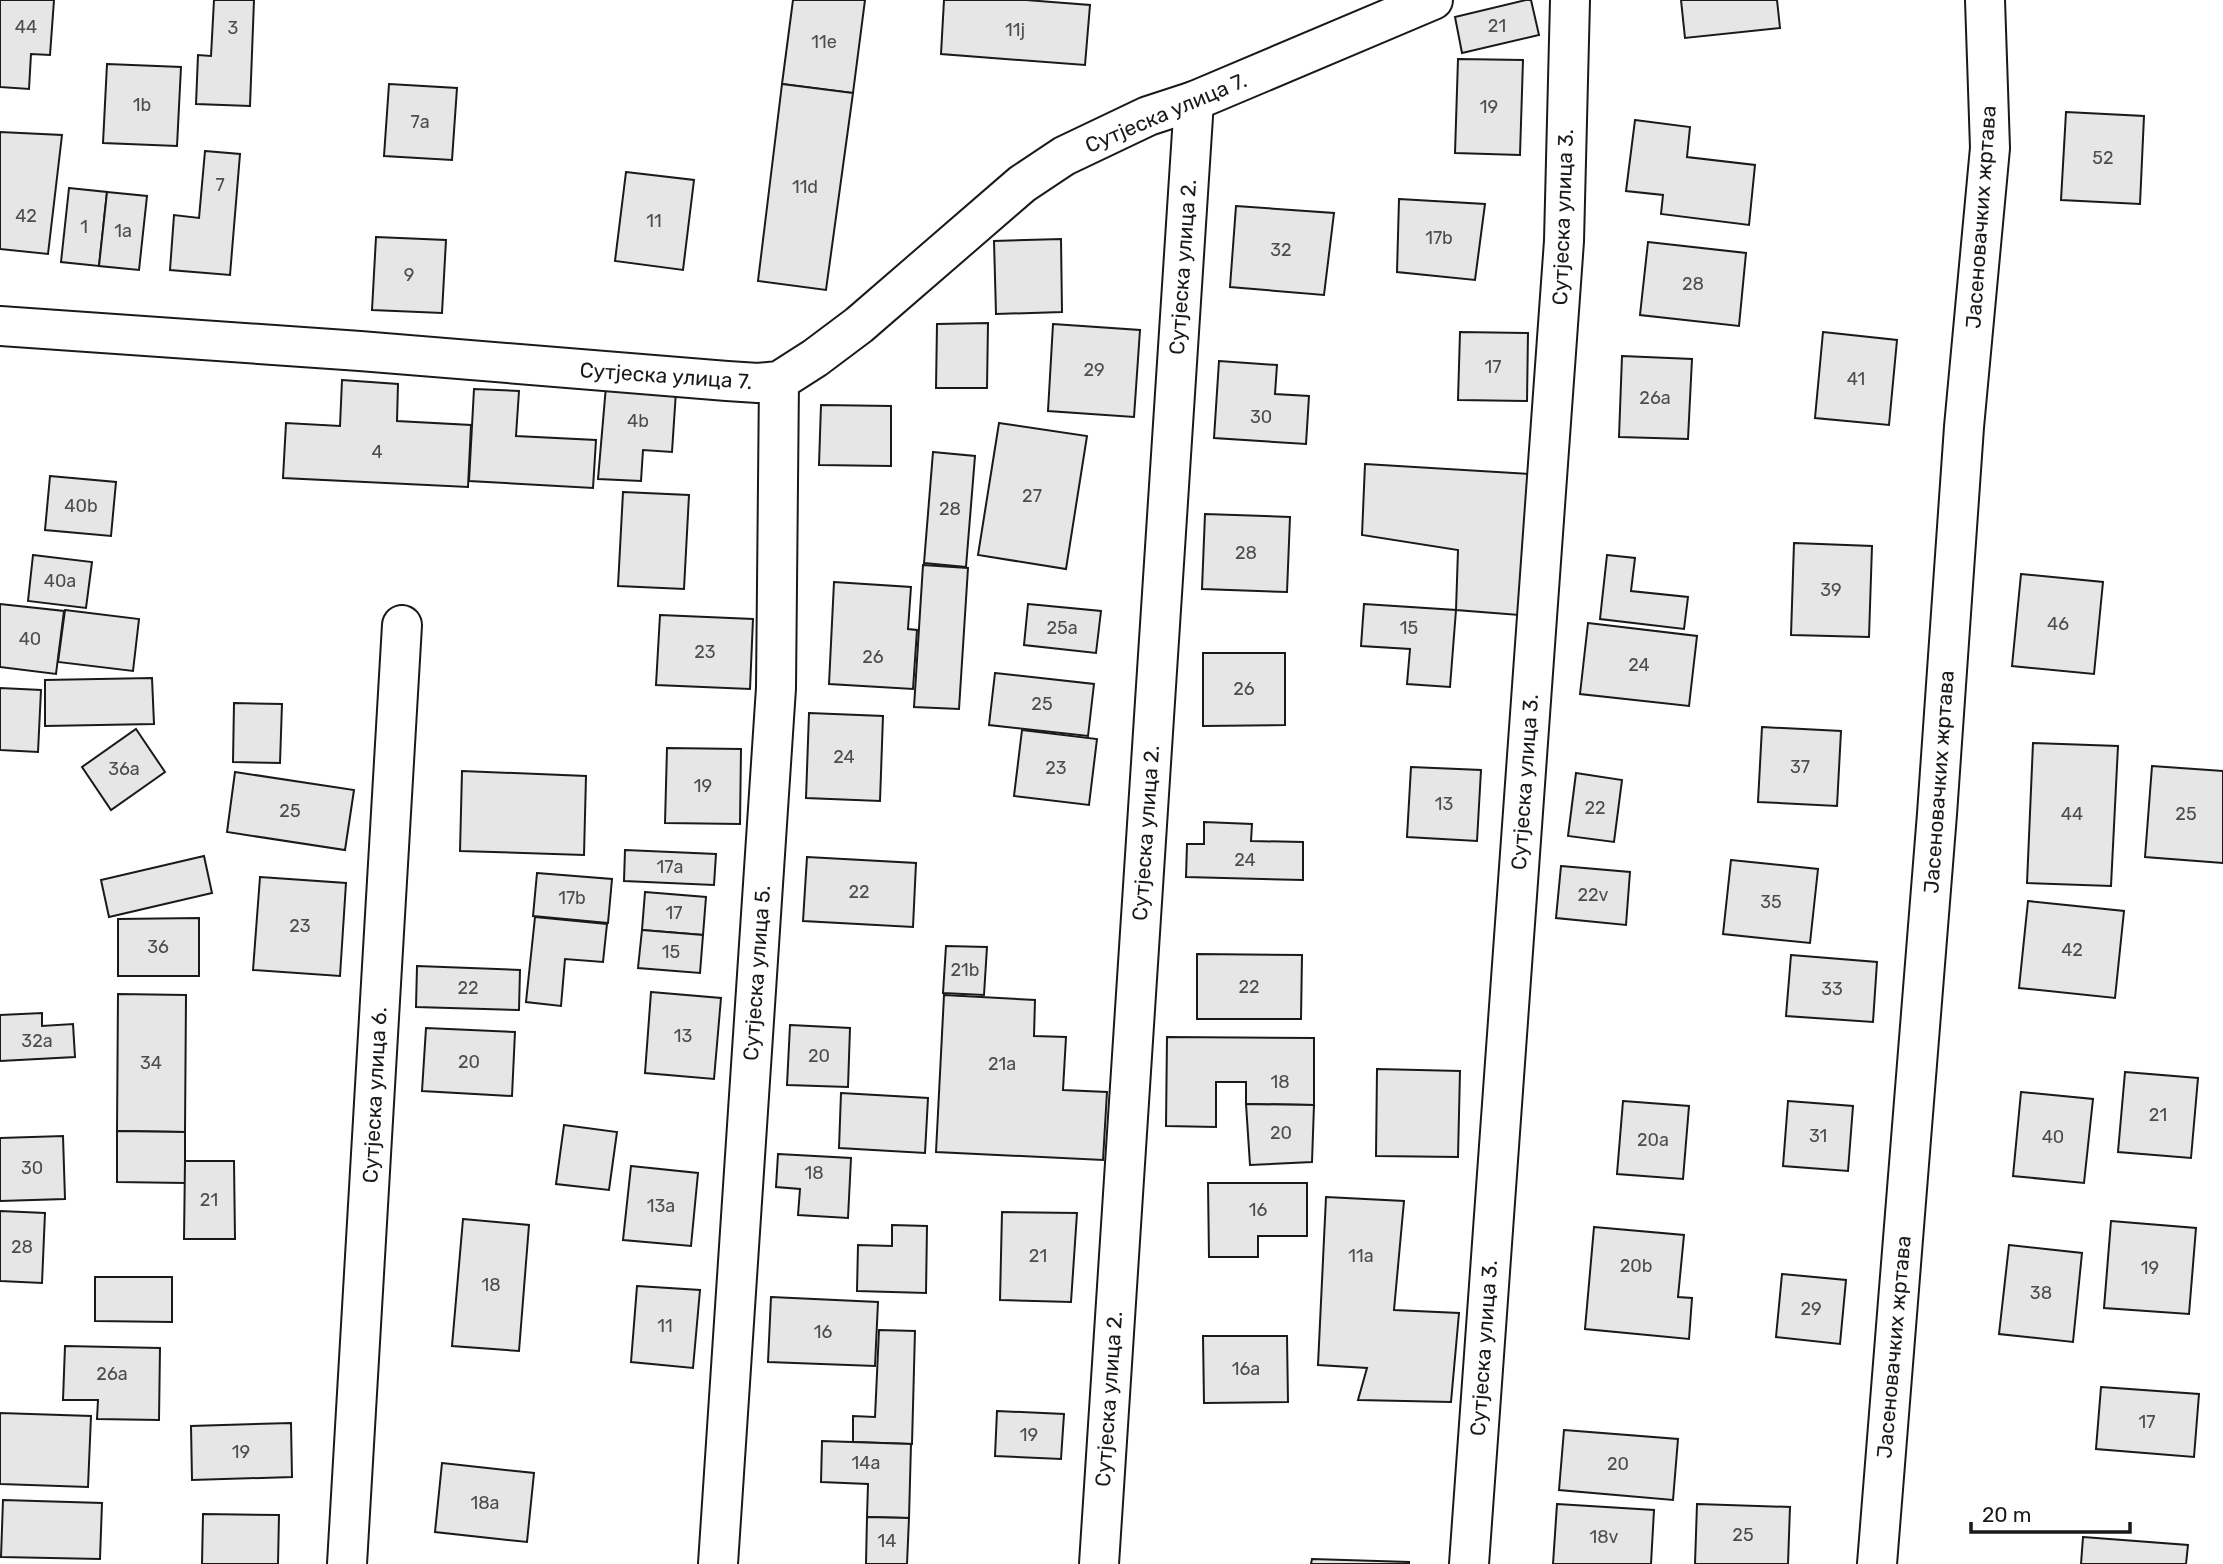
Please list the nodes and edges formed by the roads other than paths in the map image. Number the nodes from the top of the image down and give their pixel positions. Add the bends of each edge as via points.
1 (1433, 0) edge
2 (1570, 0) edge
3 (1985, 0) edge
4 (1194, 102) junction
5 (0, 326) edge
6 (779, 381) junction
7 (402, 625) dead end
8 (347, 1564) edge
9 (718, 1564) edge
10 (1099, 1564) edge
11 (1469, 1564) edge
12 (1877, 1564) edge

1 - 4 street, Сутјеска улица 7.
2 - 11 street, Сутјеска улица 3. via 1564,241
3 - 12 street, Јасеновачких жртава via 1990,148 1964,427
4 - 6 street, Сутјеска улица 7. via 1148,116 1064,156 1022,184 859,325
4 - 10 street, Сутјеска улица 2.
5 - 6 street, Сутјеска улица 7. via 727,382
6 - 9 street, Сутјеска улица 5. via 776,688
7 - 8 street, Сутјеска улица 6.

